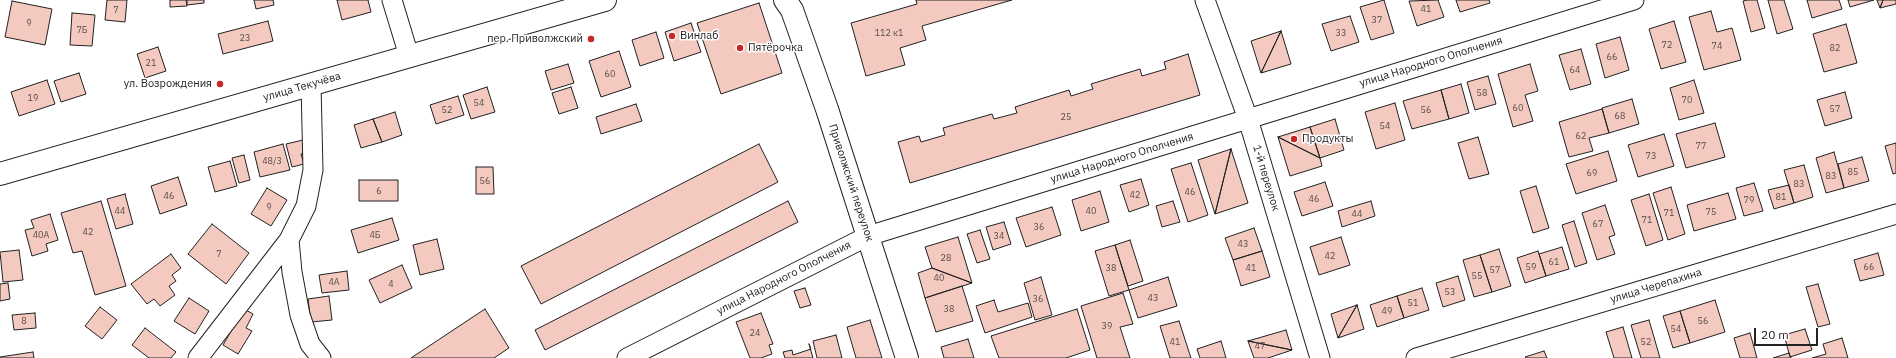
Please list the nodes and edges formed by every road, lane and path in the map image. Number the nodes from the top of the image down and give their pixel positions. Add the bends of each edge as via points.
1 (392, 0) edge
2 (605, 0) edge
3 (1205, 0) edge
4 (1634, 0) edge
5 (790, 3) edge
6 (409, 56) junction
7 (311, 84) junction
8 (1248, 119) junction
9 (0, 174) edge
10 (1896, 214) edge
11 (868, 236) junction
12 (289, 240) junction
13 (198, 358) edge
14 (321, 358) edge
15 (627, 358) edge
16 (907, 358) edge
17 (1320, 358) edge
18 (1416, 358) edge

1 - 6 street
2 - 6 main road, улица Текучёва
3 - 8 street, 1-й переулок
4 - 8 street, улица Народного Ополчения
5 - 11 main road, Приволжский переулок
6 - 7 main road, улица Текучёва
7 - 9 main road, улица Текучёва
7 - 12 street via 313,170 306,206
8 - 11 street, улица Народного Ополчения
8 - 17 street, 1-й переулок
10 - 18 street, улица Черепахина
11 - 15 street, улица Народного Ополчения
11 - 16 main road, Приволжский переулок
12 - 13 street
12 - 14 street via 300,315 310,344

